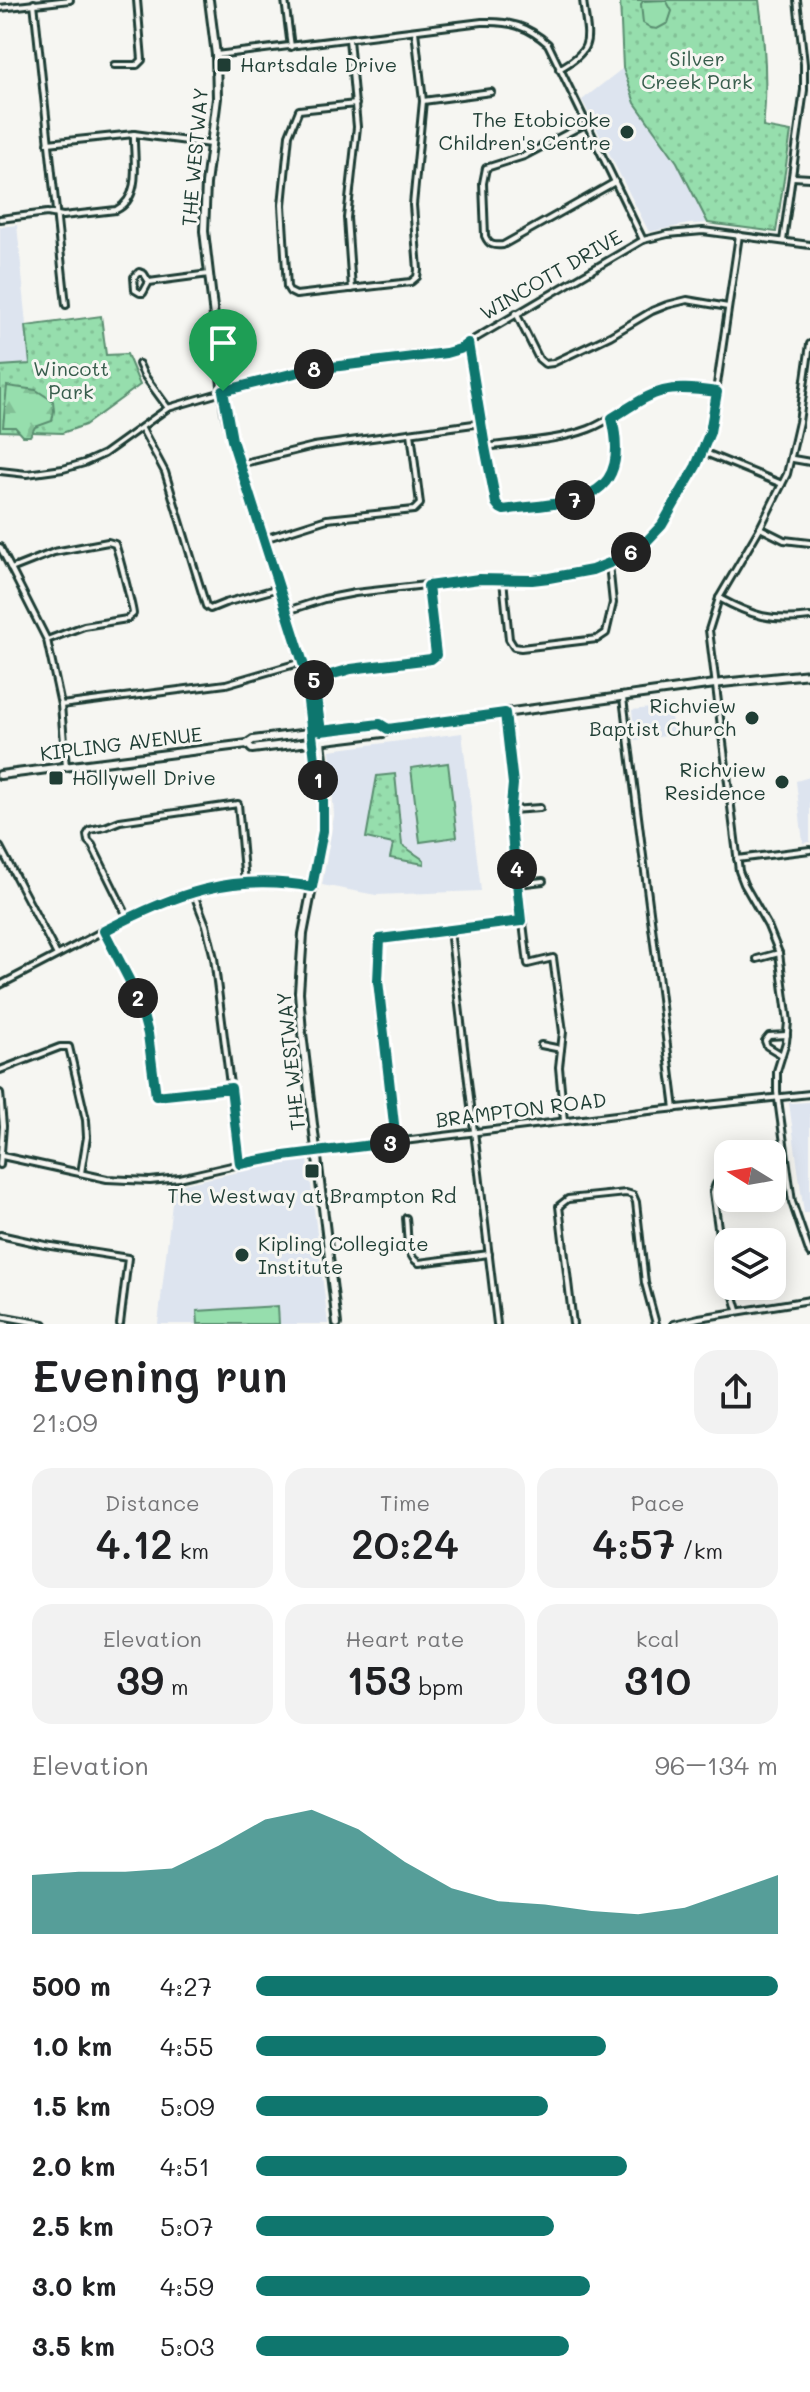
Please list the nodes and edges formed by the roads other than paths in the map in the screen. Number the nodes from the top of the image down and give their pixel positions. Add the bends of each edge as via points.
1 (70, 0) edge
2 (137, 0) edge
3 (209, 0) edge
4 (285, 0) edge
5 (583, 0) edge
6 (797, 0) edge
7 (34, 3) junction
8 (0, 8) edge
9 (415, 31) junction
10 (349, 39) junction
11 (291, 47) junction
12 (216, 55) junction
13 (807, 64) edge
14 (114, 65) dead end
15 (559, 69) junction
16 (491, 92) dead end
17 (423, 101) junction
18 (356, 104) junction
19 (586, 123) junction
20 (134, 134) junction
21 (48, 143) junction
22 (212, 145) junction
23 (793, 177) junction
24 (810, 178) edge
25 (615, 182) junction
26 (56, 214) junction
27 (0, 219) edge
28 (739, 235) junction
29 (643, 240) junction
30 (783, 241) junction
31 (810, 245) edge
32 (209, 274) junction
33 (149, 282) junction
34 (352, 289) junction
35 (66, 305) dead end
36 (729, 307) junction
37 (516, 313) junction
38 (468, 343) junction
39 (810, 344) edge
40 (139, 364) dead end
41 (807, 382) edge
42 (223, 391) junction
43 (717, 392) junction
44 (168, 408) junction
45 (612, 418) junction
46 (481, 423) junction
47 (142, 429) junction
48 (411, 433) junction
49 (485, 447) junction
50 (703, 452) junction
51 (792, 459) junction
52 (810, 462) edge
53 (240, 464) junction
54 (0, 471) edge
55 (782, 485) junction
56 (760, 528) junction
57 (264, 539) junction
58 (810, 543) edge
59 (0, 547) edge
60 (609, 563) junction
61 (11, 569) junction
62 (503, 580) junction
63 (428, 586) junction
64 (279, 588) junction
65 (719, 598) junction
66 (287, 611) junction
67 (810, 617) edge
68 (47, 640) junction
69 (303, 662) junction
70 (810, 674) edge
71 (310, 684) junction
72 (716, 684) junction
73 (623, 698) junction
74 (61, 705) junction
75 (505, 713) junction
76 (388, 729) junction
77 (321, 731) junction
78 (311, 733) junction
79 (322, 741) junction
80 (313, 742) junction
81 (247, 744) junction
82 (66, 767) junction
83 (0, 775) edge
84 (323, 796) junction
85 (540, 808) dead end
86 (510, 810) junction
87 (0, 847) edge
88 (810, 850) edge
89 (737, 859) junction
90 (543, 881) dead end
91 (245, 884) junction
92 (518, 884) junction
93 (312, 887) junction
94 (193, 891) junction
95 (128, 918) junction
96 (521, 921) junction
97 (450, 930) junction
98 (104, 931) junction
99 (779, 953) junction
100 (57, 955) junction
101 (757, 959) dead end
102 (0, 985) edge
103 (787, 1035) junction
104 (541, 1045) dead end
105 (561, 1049) junction
106 (782, 1055) junction
107 (0, 1070) edge
108 (231, 1088) junction
109 (0, 1093) edge
110 (810, 1094) edge
111 (778, 1098) junction
112 (675, 1109) junction
113 (564, 1121) junction
114 (473, 1133) junction
115 (396, 1142) junction
116 (317, 1152) junction
117 (2, 1156) edge
118 (240, 1164) junction
119 (0, 1165) edge
120 (81, 1174) junction
121 (788, 1176) joint
122 (406, 1218) dead end
123 (0, 1235) edge
124 (489, 1254) junction
125 (810, 1254) edge
126 (735, 1300) edge
127 (810, 1300) edge
128 (738, 1310) junction
129 (0, 1316) edge
130 (699, 1321) edge
131 (44, 1324) edge
132 (120, 1324) edge
133 (337, 1324) edge
134 (497, 1324) edge
135 (573, 1324) edge
136 (656, 1324) edge
137 (674, 1324) edge

1 - 7 street
2 - 14 street via 142,60 137,65
3 - 12 main road, THE WESTWAY
4 - 11 street
5 - 15 street via 588,43 584,53
6 - 13 street
7 - 8 street
7 - 21 street
9 - 10 street
9 - 15 street via 482,22 517,24 548,44
9 - 17 street
10 - 11 street
10 - 18 street
11 - 12 street
12 - 22 main road, THE WESTWAY
13 - 23 street
15 - 19 street
16 - 17 street
17 - 34 street via 413,205 417,277
18 - 34 street via 347,218
18 - 34 street via 299,110 289,135 282,205 290,292
19 - 25 street
19 - 25 street via 524,156 486,168 488,243 503,245
20 - 21 street
20 - 22 street
20 - 26 street via 131,195 123,206
21 - 26 street
22 - 32 main road, THE WESTWAY via 204,207
23 - 24 street
23 - 30 street
25 - 29 street
26 - 27 street
26 - 35 street
28 - 29 street, WINCOTT DRIVE via 692,231
28 - 30 street, WINCOTT DRIVE
28 - 36 street
29 - 37 street, WINCOTT DRIVE
30 - 31 street, WINCOTT DRIVE
32 - 33 street
32 - 42 main road, THE WESTWAY
33 - 33 street via 137,273 133,280 140,293
36 - 37 street via 687,300 667,305 545,364
36 - 43 street
37 - 38 street, WINCOTT DRIVE
38 - 42 street, WINCOTT DRIVE via 446,353 307,370
38 - 46 street
39 - 41 street
40 - 44 street
41 - 51 street
42 - 44 street, WINCOTT DRIVE
42 - 53 main road, THE WESTWAY
43 - 45 street via 665,389
43 - 50 street
44 - 47 street, WINCOTT DRIVE
45 - 49 street via 565,436
45 - 49 street via 615,459 605,484 572,501 500,508
46 - 48 street
46 - 49 street
47 - 54 street, WINCOTT DRIVE via 104,454 73,466 27,474
47 - 64 street via 165,472 206,606 217,608
48 - 53 street via 314,446
48 - 57 street via 419,508 327,519
50 - 55 street
50 - 60 street via 662,525 646,542
51 - 52 street
51 - 55 street
53 - 57 main road, THE WESTWAY
55 - 56 street
56 - 58 street via 784,540
56 - 65 street
57 - 64 main road, THE WESTWAY
59 - 61 street
60 - 62 street via 549,578
60 - 62 street via 613,603 606,633 597,639 514,647
61 - 68 street
61 - 68 street via 54,552 115,544 133,614
62 - 63 street
63 - 66 street via 355,593
63 - 71 street via 436,655 351,669
64 - 66 main road, THE WESTWAY
65 - 67 street via 758,616
65 - 72 street via 709,630
66 - 69 main road, THE WESTWAY
68 - 74 street
69 - 71 main road, THE WESTWAY
69 - 74 street via 226,684
70 - 72 main road, KIPLING AVENUE
71 - 77 main road, THE WESTWAY
71 - 78 main road, THE WESTWAY
72 - 73 main road, KIPLING AVENUE
72 - 89 street
73 - 75 main road, KIPLING AVENUE
73 - 112 street
74 - 82 street
75 - 76 main road, KIPLING AVENUE
75 - 86 street via 513,784
76 - 77 main road, KIPLING AVENUE via 380,724
76 - 79 main road, KIPLING AVENUE
77 - 78 main road, KIPLING AVENUE
77 - 79 main road, THE WESTWAY
78 - 80 main road, THE WESTWAY
78 - 81 main road, KIPLING AVENUE
79 - 80 main road, KIPLING AVENUE
79 - 84 main road, THE WESTWAY via 327,792
80 - 81 main road, KIPLING AVENUE via 252,749
80 - 84 main road, THE WESTWAY
81 - 82 main road, KIPLING AVENUE
82 - 83 main road, KIPLING AVENUE
84 - 93 main road, THE WESTWAY via 323,831
85 - 86 street
86 - 92 street
87 - 100 street
88 - 89 street
89 - 99 street
90 - 92 street
91 - 93 street via 273,881
91 - 94 street
91 - 95 street via 238,804 90,830 88,841
92 - 96 street
93 - 116 main road, THE WESTWAY via 299,992
94 - 95 street
94 - 108 street via 211,941
95 - 98 street
96 - 97 street
96 - 105 street via 528,964 553,958
97 - 114 street
97 - 115 street via 380,939 378,981
98 - 100 street
98 - 108 street via 138,997 156,1096
99 - 101 street
99 - 103 street
100 - 102 street
103 - 106 street
103 - 106 street via 765,1041
104 - 105 street
105 - 113 street
106 - 111 street
107 - 120 street via 69,1047 86,1120
108 - 118 street
109 - 117 street
110 - 111 street, BRAMPTON ROAD
111 - 112 street, BRAMPTON ROAD
111 - 121 street
112 - 113 street, BRAMPTON ROAD
113 - 114 street, BRAMPTON ROAD
114 - 115 street, BRAMPTON ROAD
114 - 124 street
115 - 116 street, BRAMPTON ROAD
116 - 118 street, BRAMPTON ROAD
116 - 133 main road, THE WESTWAY
117 - 119 street
117 - 120 street, BRAMPTON ROAD
118 - 120 street, BRAMPTON ROAD via 150,1181
121 - 125 street
122 - 124 street via 410,1254 419,1263
123 - 132 street via 128,1258
124 - 134 street
126 - 128 street
127 - 128 street
128 - 130 street
129 - 131 street
130 - 137 street
135 - 136 street via 559,1206 568,1199 626,1193 636,1202 645,1283

